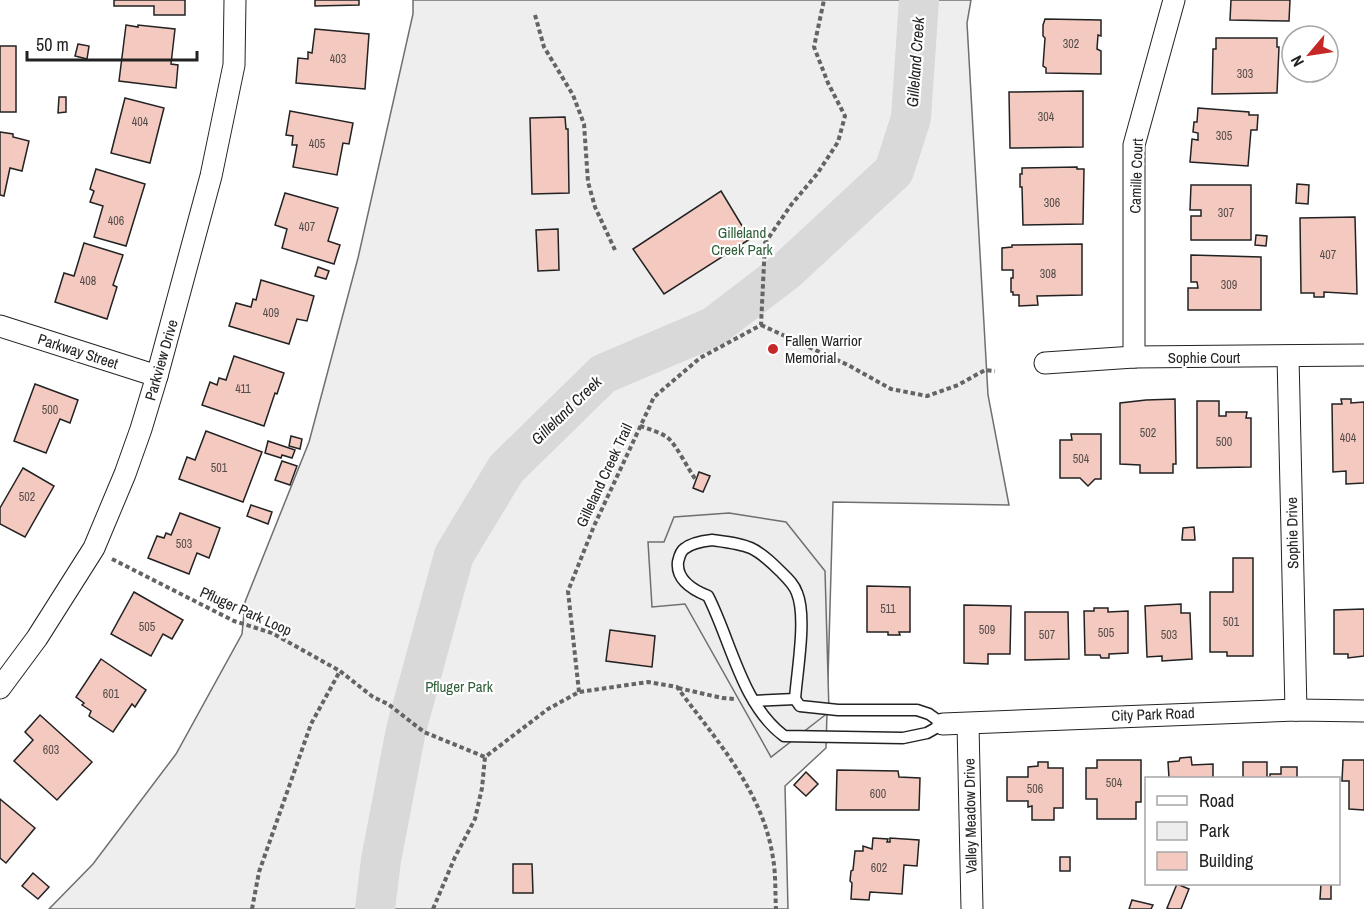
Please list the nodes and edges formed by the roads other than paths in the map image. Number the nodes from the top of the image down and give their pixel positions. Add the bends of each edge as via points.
1 (235, 0) edge
2 (1174, 0) edge
3 (0, 326) edge
4 (1364, 355) edge
5 (1288, 356) junction
6 (1134, 357) junction
7 (1045, 363) dead end
8 (157, 376) junction
9 (0, 688) edge
10 (752, 697) junction
11 (795, 699) junction
12 (1296, 710) junction
13 (1364, 711) edge
14 (943, 724) junction
15 (968, 724) junction
16 (972, 909) edge

1 - 8 street, Parkview Drive via 234,65 211,176
2 - 6 street, Camille Court via 1134,145
3 - 8 street, Parkway Street
4 - 5 street, Sophie Court
5 - 6 street, Sophie Court
5 - 12 street, Sophie Drive
6 - 7 street, Sophie Court
8 - 9 street, Parkview Drive via 125,474 94,548
10 - 11 lane
10 - 11 lane via 708,596 680,578 679,557 684,549 697,543 712,540 743,544 767,557 791,582 801,612
10 - 14 lane via 772,727 784,736 903,738 927,734
11 - 14 lane via 800,706 817,709 917,710
12 - 13 street, City Park Road
12 - 15 street, City Park Road
14 - 15 street, City Park Road
15 - 16 street, Valley Meadow Drive

